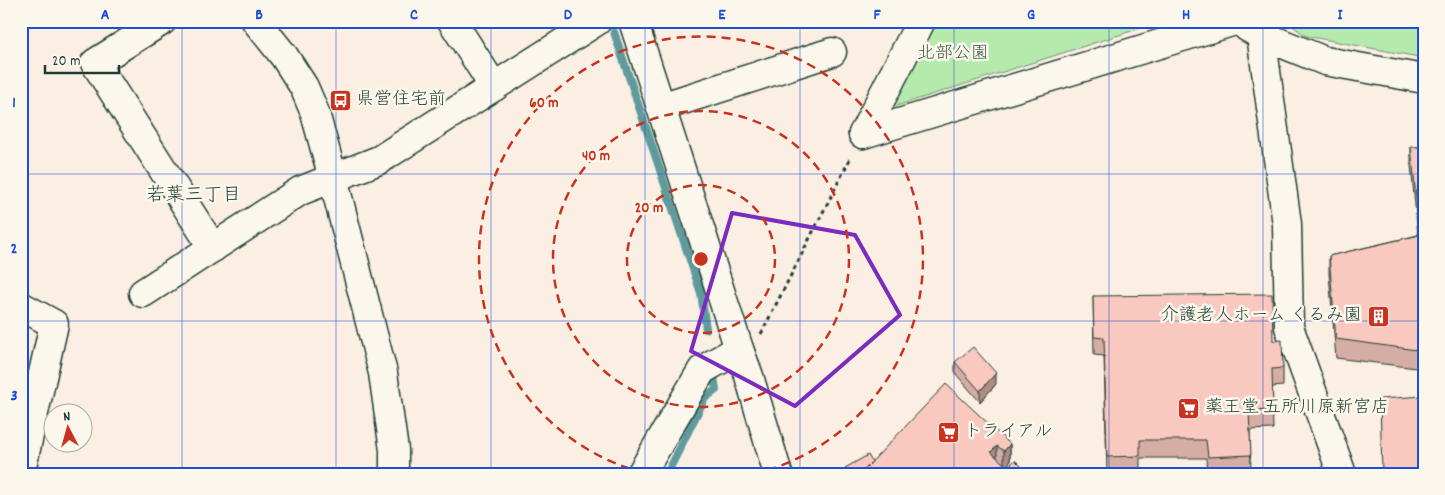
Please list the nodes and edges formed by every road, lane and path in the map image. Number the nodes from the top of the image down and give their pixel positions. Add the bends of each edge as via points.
1 (162, 21) edge
2 (256, 21) edge
3 (452, 21) edge
4 (597, 21) edge
5 (633, 21) edge
6 (921, 21) edge
7 (1235, 21) edge
8 (1261, 35) junction
9 (832, 52) dead end
10 (1424, 79) edge
11 (494, 87) junction
12 (661, 107) junction
13 (863, 134) junction
14 (333, 178) junction
15 (213, 248) junction
16 (143, 293) dead end
17 (21, 306) edge
18 (739, 349) junction
19 (21, 472) edge
20 (394, 474) edge
21 (641, 474) edge
22 (778, 474) edge
23 (1342, 474) edge

1 - 15 street via 95,63
2 - 14 street via 304,87 315,113
3 - 11 street
4 - 11 street
5 - 12 street
6 - 13 street
7 - 8 street
7 - 13 street
8 - 10 street via 1326,62
8 - 23 street via 1287,224 1289,327
9 - 12 street
11 - 14 street via 379,160
12 - 18 street
13 - 18 path via 757,342
14 - 15 street via 300,191
14 - 20 street via 382,373 394,450
15 - 16 street
17 - 19 street via 54,324
18 - 21 street via 702,370
18 - 22 street

